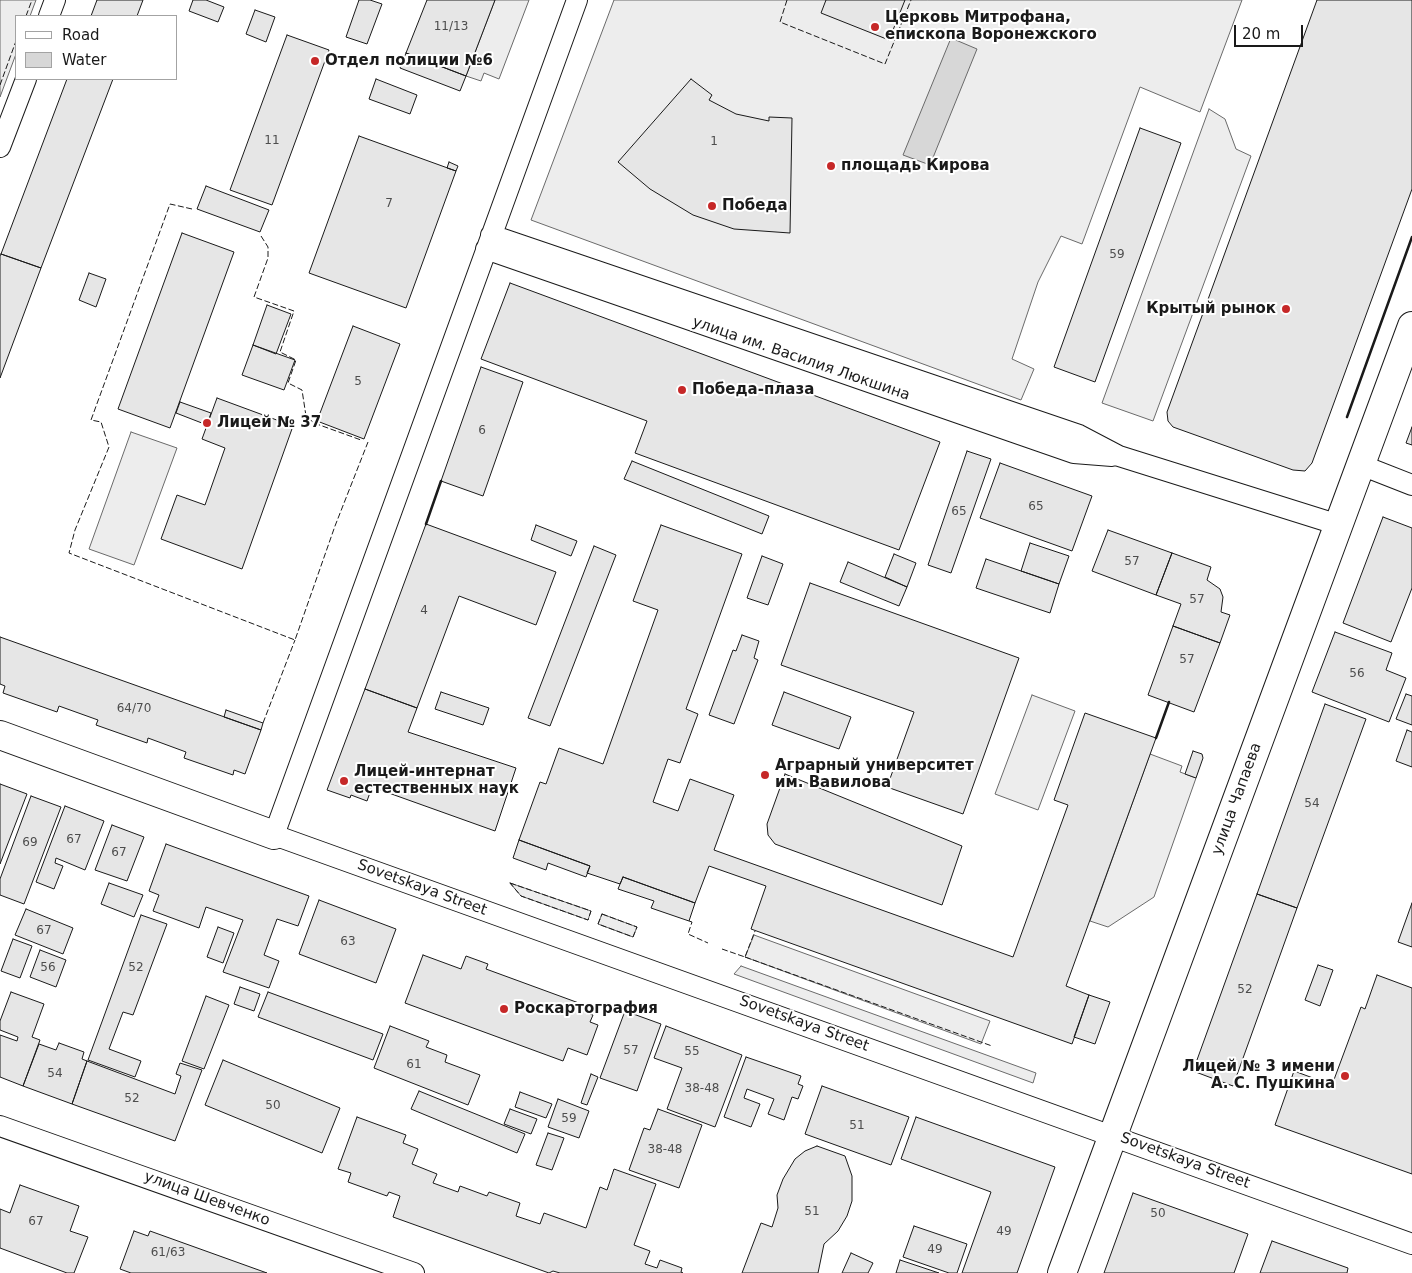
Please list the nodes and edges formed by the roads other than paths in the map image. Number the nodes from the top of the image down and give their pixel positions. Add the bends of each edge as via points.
1 (55, 0) edge
2 (577, 0) edge
3 (49, 15) edge
4 (26, 80) edge
5 (0, 147) edge
6 (489, 242) junction
7 (1412, 326) edge
8 (1361, 465) junction
9 (1412, 485) edge
10 (1339, 525) junction
11 (0, 735) edge
12 (274, 835) junction
13 (0, 1126) edge
14 (1114, 1134) junction
15 (1412, 1244) edge
16 (414, 1273) edge
17 (1062, 1273) edge

1 - 3 street
2 - 6 street
4 - 5 street
6 - 10 street, улица им. Василия Люкшина via 1074,453 1119,456
6 - 12 street
7 - 8 street, улица Чапаева
8 - 9 street
8 - 10 street, улица Чапаева
10 - 14 street, улица Чапаева
11 - 12 street, Sovetskaya Street
12 - 14 street, Sovetskaya Street
13 - 16 street, улица Шевченко
14 - 15 street, Sovetskaya Street
14 - 17 street, улица Чапаева

